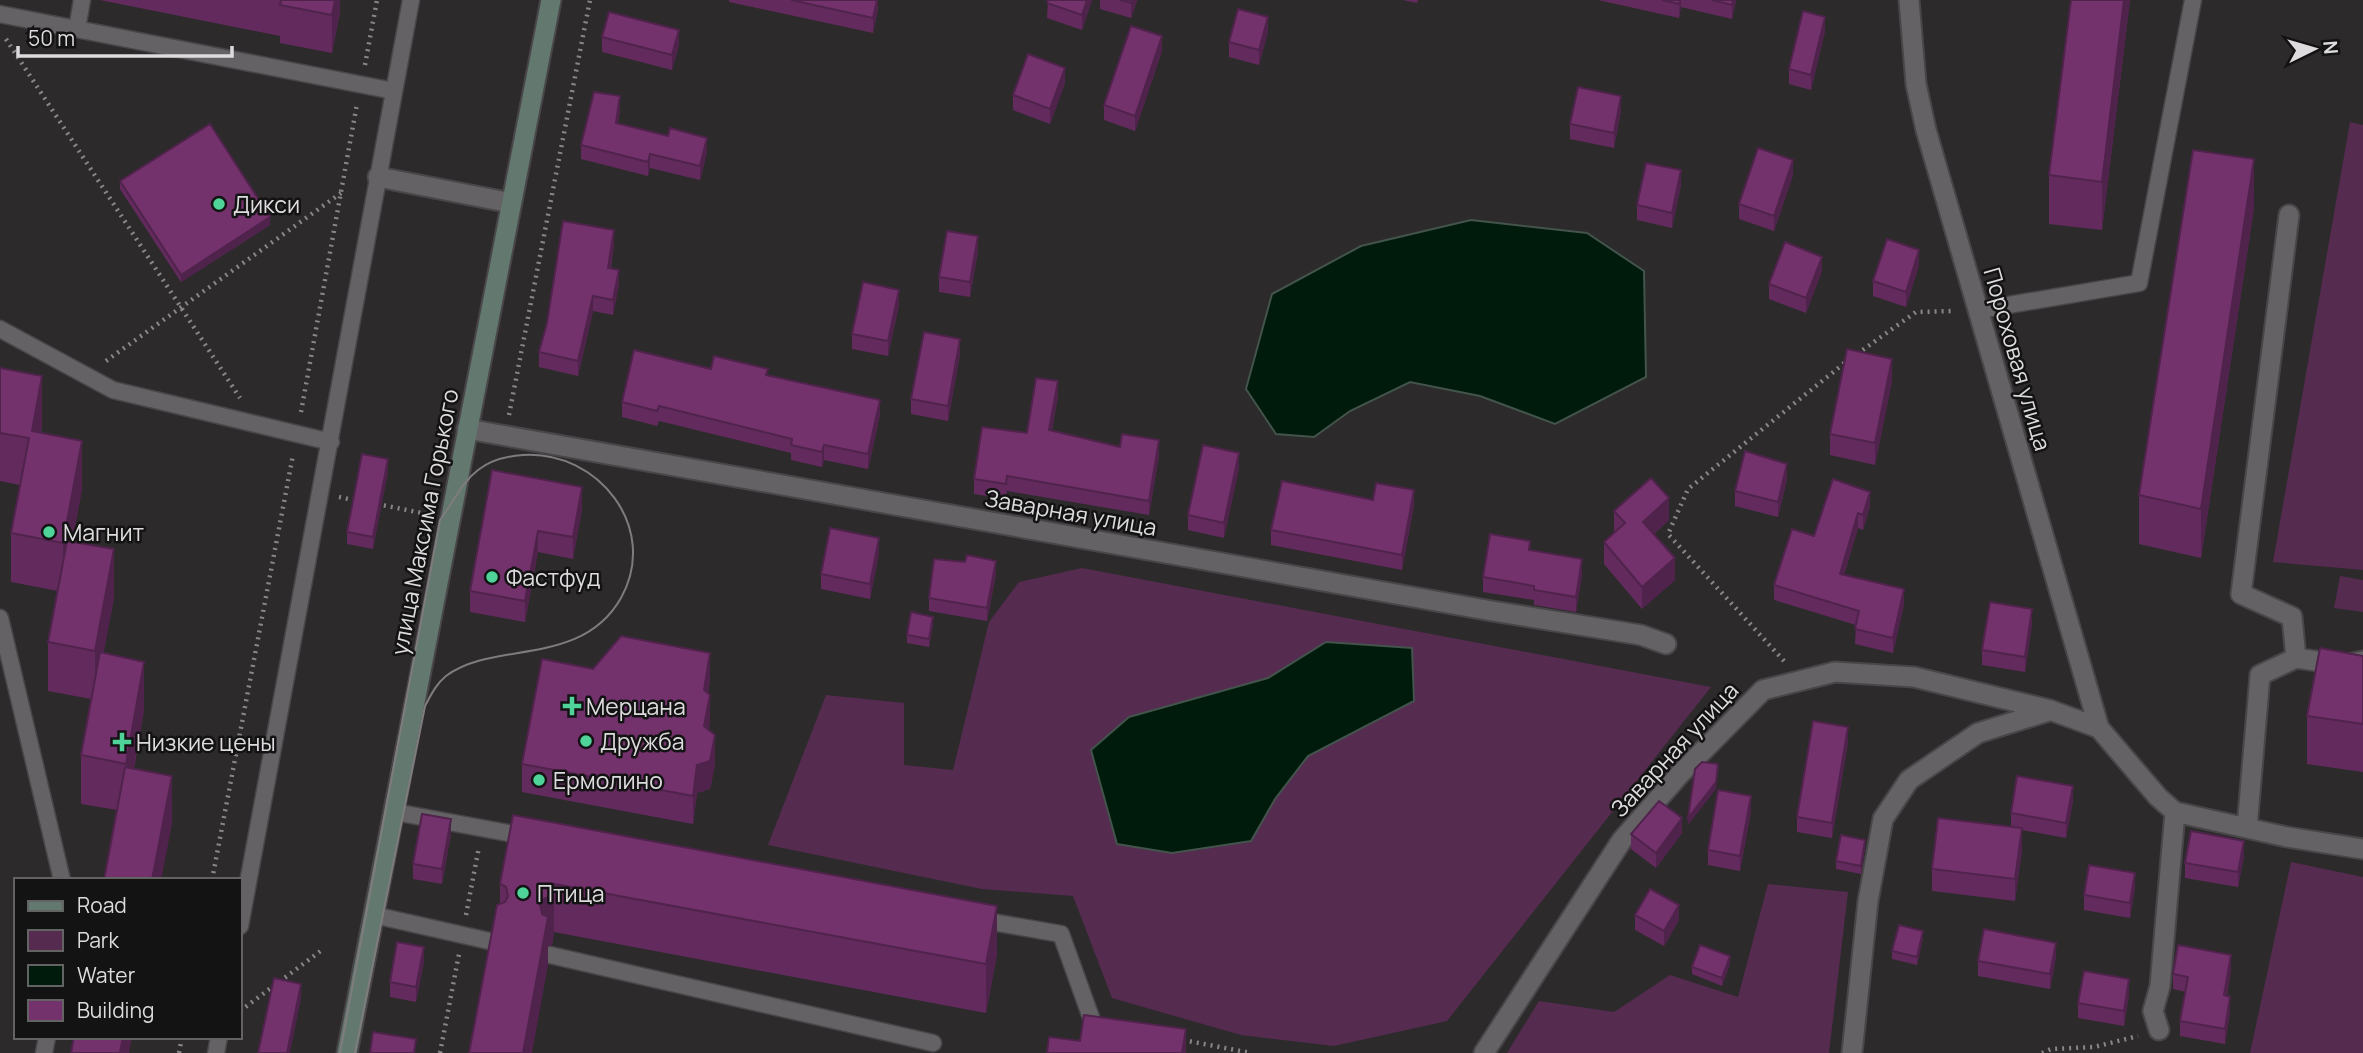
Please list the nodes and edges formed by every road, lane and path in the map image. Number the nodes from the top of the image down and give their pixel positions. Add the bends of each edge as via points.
1 (82, 0) edge
2 (411, 0) edge
3 (551, 0) edge
4 (590, 0) edge
5 (1909, 0) edge
6 (2193, 0) edge
7 (0, 14) edge
8 (0, 29) edge
9 (77, 29) junction
10 (394, 91) junction
11 (378, 177) junction
12 (341, 193) dead end
13 (511, 203) junction
14 (2289, 215) dead end
15 (181, 307) junction
16 (1979, 310) junction
17 (0, 329) edge
18 (85, 375) junction
19 (257, 424) junction
20 (467, 429) junction
21 (505, 436) junction
22 (331, 442) junction
23 (321, 494) junction
24 (362, 502) edge
25 (375, 504) edge
26 (449, 518) junction
27 (0, 618) edge
28 (1666, 644) dead end
29 (2296, 658) junction
30 (2363, 661) edge
31 (1802, 680) junction
32 (2050, 710) junction
33 (2099, 728) junction
34 (394, 812) junction
35 (2175, 812) junction
36 (2248, 828) junction
37 (550, 840) edge
38 (2363, 849) edge
39 (62, 878) edge
40 (242, 915) edge
41 (374, 915) junction
42 (953, 915) edge
43 (498, 943) edge
44 (322, 950) dead end
45 (550, 955) dead end
46 (242, 1009) edge
47 (1093, 1023) edge
48 (2159, 1030) joint
49 (1172, 1038) edge
50 (933, 1042) dead end
51 (347, 1053) edge
52 (1251, 1053) edge
53 (1484, 1053) edge
54 (1852, 1053) edge
55 (2042, 1053) edge

1 - 9 lane
2 - 10 lane
3 - 13 main road, улица Максима Горького
4 - 21 path
5 - 16 street, Пороховая улица via 1916,83 1926,130
6 - 16 lane via 2139,283
7 - 9 lane
8 - 15 path
9 - 10 lane
10 - 11 lane
11 - 13 street
11 - 22 lane
12 - 15 path
13 - 20 main road, улица Максима Горького
14 - 29 street via 2241,594 2292,617
15 - 18 path
15 - 19 path
16 - 31 path via 1916,312 1827,375 1689,489 1668,534
16 - 33 street, Пороховая улица
17 - 18 lane
18 - 19 lane via 113,390
19 - 22 lane
20 - 21 street, Заварная улица
20 - 26 main road, улица Максима Горького
21 - 28 street, Заварная улица via 1641,635
22 - 23 lane
23 - 24 path
23 - 40 lane
25 - 26 path
26 - 34 main road, улица Максима Горького
27 - 39 lane
29 - 30 street via 2343,665
29 - 36 street via 2260,675
31 - 32 street, Заварная улица via 1835,672 1914,677
31 - 53 street, Заварная улица via 1763,690 1622,840
32 - 33 street, Заварная улица
32 - 54 street via 1978,733 1909,780 1883,819 1868,901
33 - 35 street, Заварная улица
34 - 37 lane
34 - 41 main road, улица Максима Горького
35 - 36 street
35 - 48 street via 2160,986 2153,1011
36 - 38 street
41 - 43 lane
41 - 51 main road, улица Максима Горького
42 - 47 lane via 1061,934
44 - 46 path
45 - 50 lane
48 - 55 path via 2094,1047
49 - 52 path

